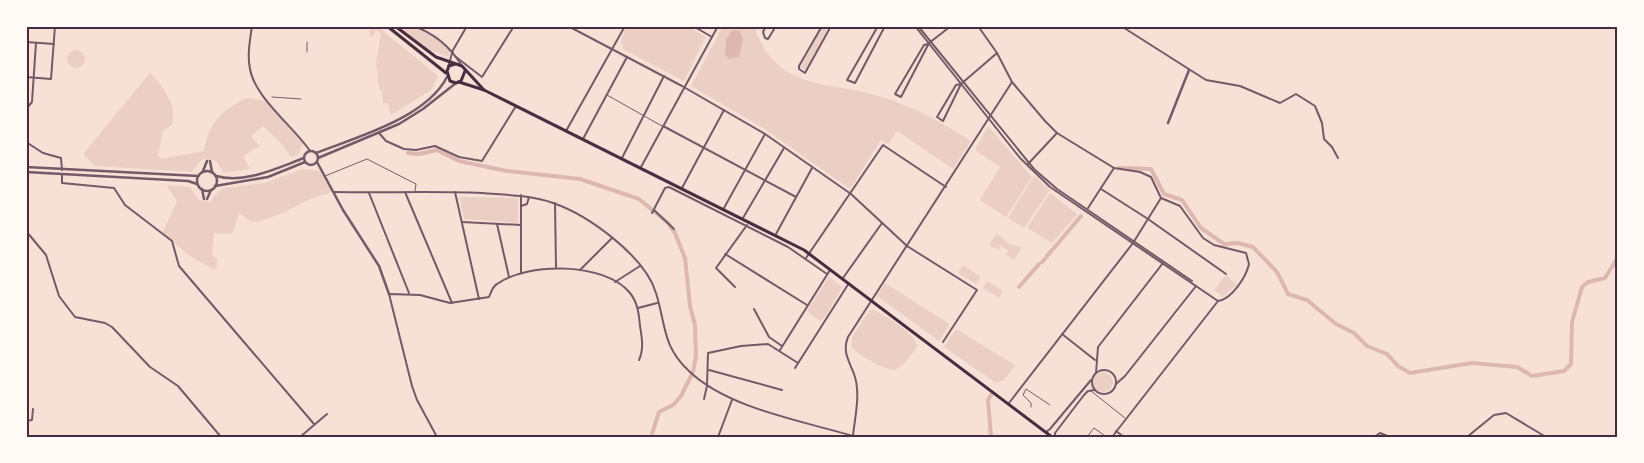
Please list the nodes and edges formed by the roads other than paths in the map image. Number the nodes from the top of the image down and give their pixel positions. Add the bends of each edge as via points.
1 (56, 26) edge
2 (252, 26) edge
3 (387, 26) edge
4 (395, 26) edge
5 (413, 26) edge
6 (467, 26) edge
7 (514, 26) edge
8 (568, 26) edge
9 (625, 26) edge
10 (693, 26) edge
11 (718, 26) edge
12 (766, 26) edge
13 (776, 26) edge
14 (822, 26) edge
15 (831, 26) edge
16 (878, 26) edge
17 (885, 26) edge
18 (917, 26) edge
19 (951, 26) edge
20 (978, 26) edge
21 (1122, 26) edge
22 (1611, 26) edge
23 (1618, 28) edge
24 (712, 36) junction
25 (26, 42) edge
26 (307, 42) dead end
27 (930, 42) junction
28 (36, 43) junction
29 (54, 44) junction
30 (868, 44) junction
31 (874, 47) junction
32 (611, 50) junction
33 (307, 52) dead end
34 (452, 52) junction
35 (997, 54) junction
36 (456, 57) junction
37 (627, 57) junction
38 (450, 62) junction
39 (456, 64) junction
40 (448, 68) junction
41 (463, 68) junction
42 (1189, 70) junction
43 (447, 75) junction
44 (664, 76) junction
45 (26, 77) edge
46 (33, 78) junction
47 (458, 82) junction
48 (1012, 82) junction
49 (962, 83) junction
50 (684, 87) junction
51 (484, 90) junction
52 (606, 95) junction
53 (272, 97) dead end
54 (301, 99) dead end
55 (516, 106) junction
56 (27, 108) edge
57 (724, 110) junction
58 (643, 116) junction
59 (990, 118) junction
60 (1168, 123) dead end
61 (663, 126) junction
62 (566, 130) junction
63 (379, 133) junction
64 (1057, 133) junction
65 (765, 134) junction
66 (584, 139) junction
67 (26, 142) edge
68 (704, 148) junction
69 (784, 148) junction
70 (310, 151) junction
71 (316, 153) junction
72 (318, 158) junction
73 (622, 158) junction
74 (1338, 158) dead end
75 (305, 160) junction
76 (317, 162) junction
77 (1028, 164) junction
78 (26, 167) edge
79 (641, 167) junction
80 (812, 168) junction
81 (1114, 168) junction
82 (745, 169) junction
83 (62, 170) junction
84 (203, 171) junction
85 (26, 172) edge
86 (212, 172) junction
87 (62, 175) junction
88 (198, 176) junction
89 (216, 176) junction
90 (325, 176) junction
91 (765, 180) junction
92 (674, 183) junction
93 (197, 184) junction
94 (216, 186) junction
95 (946, 187) junction
96 (682, 188) junction
97 (1101, 189) junction
98 (202, 190) junction
99 (210, 190) junction
100 (333, 192) junction
101 (369, 192) junction
102 (405, 192) junction
103 (415, 192) junction
104 (456, 192) junction
105 (679, 192) junction
106 (851, 194) junction
107 (520, 195) junction
108 (529, 197) junction
109 (796, 197) junction
110 (1161, 198) junction
111 (555, 204) junction
112 (521, 206) junction
113 (724, 208) junction
114 (654, 210) junction
115 (1087, 210) junction
116 (652, 213) dead end
117 (744, 218) junction
118 (1148, 219) junction
119 (462, 222) junction
120 (752, 222) junction
121 (882, 223) junction
122 (497, 224) junction
123 (521, 225) junction
124 (747, 226) junction
125 (674, 229) dead end
126 (26, 230) edge
127 (760, 232) junction
128 (776, 234) junction
129 (612, 238) junction
130 (1133, 242) junction
131 (906, 246) junction
132 (725, 254) junction
133 (809, 254) junction
134 (806, 258) junction
135 (1164, 262) junction
136 (640, 266) junction
137 (556, 268) junction
138 (830, 269) junction
139 (580, 271) junction
140 (521, 273) junction
141 (827, 274) junction
142 (1226, 274) dead end
143 (509, 278) junction
144 (843, 279) junction
145 (615, 282) junction
146 (849, 283) junction
147 (1197, 285) junction
148 (735, 287) dead end
149 (409, 293) junction
150 (390, 294) junction
151 (479, 299) junction
152 (870, 299) junction
153 (1218, 300) junction
154 (658, 302) junction
155 (452, 303) junction
156 (807, 305) junction
157 (638, 308) junction
158 (754, 309) dead end
159 (1062, 334) junction
160 (943, 342) dead end
161 (782, 346) junction
162 (780, 350) junction
163 (639, 360) dead end
164 (1096, 360) junction
165 (798, 363) junction
166 (795, 368) dead end
167 (708, 370) junction
168 (1096, 373) junction
169 (1092, 378) junction
170 (1116, 384) junction
171 (707, 386) junction
172 (782, 390) dead end
173 (1090, 390) junction
174 (1095, 390) junction
175 (704, 399) dead end
176 (732, 400) junction
177 (1009, 404) junction
178 (1050, 405) dead end
179 (1031, 407) dead end
180 (1068, 407) junction
181 (33, 409) dead end
182 (1072, 410) junction
183 (1070, 413) junction
184 (327, 414) dead end
185 (1126, 418) junction
186 (26, 421) edge
187 (314, 424) junction
188 (1116, 431) junction
189 (1046, 432) junction
190 (852, 436) edge
191 (1105, 436) edge
192 (221, 437) edge
193 (300, 437) edge
194 (437, 437) edge
195 (718, 437) edge
196 (1053, 437) edge
197 (1087, 437) edge
198 (1112, 437) edge
199 (1124, 437) edge
200 (1374, 437) edge
201 (1390, 437) edge
202 (1466, 437) edge
203 (1546, 437) edge

1 - 29 street
2 - 70 street via 249,58 252,77 266,99
3 - 43 main road
4 - 38 main road via 432,54
5 - 34 street via 430,33
6 - 34 street
7 - 36 street via 482,77
8 - 32 street
9 - 32 street
10 - 24 street
11 - 24 street
12 - 13 street via 763,32 768,39
14 - 15 street via 799,66 805,73
16 - 30 street
17 - 31 street
18 - 27 street
19 - 27 street
20 - 35 street
21 - 42 street
22 - 23 street
24 - 50 street
25 - 28 street
26 - 33 street
27 - 27 street via 924,45 895,94 901,97
27 - 49 street
28 - 29 street
28 - 46 street
29 - 46 street via 51,79
30 - 31 street
30 - 31 street via 847,80 855,83
32 - 37 street
32 - 62 street
34 - 36 street
34 - 38 street
35 - 48 street
35 - 49 street
36 - 41 street
37 - 44 street
37 - 52 street
38 - 39 main road
38 - 40 street
39 - 40 main road
39 - 41 main road
40 - 43 main road
41 - 47 main road via 465,76
41 - 51 main road
42 - 60 street
42 - 74 street via 1206,80 1240,86 1280,103 1296,94 1310,101 1320,115 1324,139
43 - 47 main road
43 - 71 street via 438,92 392,122
44 - 50 street
44 - 58 street
45 - 46 street
46 - 56 street via 32,102
47 - 51 main road
47 - 63 street via 409,118
48 - 59 street
48 - 64 street
49 - 49 street via 956,85 937,117 943,121
49 - 59 street
50 - 57 street
50 - 61 street
51 - 55 main road
52 - 58 street
52 - 66 street
53 - 54 street
55 - 62 main road
55 - 63 street via 483,161 459,157 435,146 404,149 386,141
57 - 65 street
57 - 68 street
58 - 61 street
58 - 73 street
59 - 77 street
59 - 95 street
61 - 68 street
61 - 79 street
62 - 66 main road
63 - 72 street
64 - 77 street
64 - 81 street
65 - 69 street
65 - 82 street
66 - 73 main road
67 - 83 street via 43,153 61,158
68 - 82 street
68 - 96 street
69 - 80 street
69 - 91 street
70 - 71 street
70 - 75 street via 305,154
71 - 72 street
72 - 76 street
73 - 79 main road
75 - 76 street via 310,165
75 - 89 street via 248,176
75 - 94 street via 268,177
76 - 90 street
77 - 115 street
78 - 83 street
79 - 92 main road
80 - 106 street
80 - 109 street
81 - 97 street
81 - 110 street via 1140,172 1151,178
82 - 91 street
82 - 113 street
83 - 88 street
84 - 86 street
84 - 86 street via 208,161
84 - 88 street
85 - 87 street
86 - 89 street
87 - 93 street
87 - 187 street via 62,183 114,188 125,205 172,242 179,266
88 - 93 street
89 - 94 street
90 - 100 street
90 - 103 street via 367,159 416,184
91 - 109 street
91 - 117 street
92 - 96 main road
92 - 105 street
93 - 98 street
94 - 99 street
95 - 106 street via 883,145
95 - 131 street
96 - 113 main road
97 - 115 street
97 - 118 street
98 - 99 street
98 - 99 street via 205,199
100 - 101 street
100 - 150 street via 379,266
101 - 102 street
101 - 149 street
102 - 103 street
102 - 155 street
103 - 104 street
104 - 107 street
104 - 119 street
105 - 114 street via 665,188
105 - 124 street
106 - 121 street
106 - 133 street
107 - 108 street
107 - 112 street
108 - 111 street
108 - 112 street via 526,206
109 - 128 street
110 - 118 street
110 - 153 street via 1180,206 1208,242 1243,251 1248,256 1248,270 1241,282 1226,297
111 - 129 street via 573,211
111 - 137 street
112 - 123 street
113 - 117 main road
114 - 116 street
114 - 125 street
115 - 130 street
117 - 120 main road
118 - 130 street
118 - 142 street
119 - 122 street
119 - 151 street
120 - 127 street
120 - 128 main road
121 - 131 street
121 - 144 street
122 - 123 street
122 - 143 street
123 - 140 street
124 - 127 street
124 - 132 street
126 - 192 street via 50,262 65,307 79,319 112,327 150,367 178,386
127 - 134 street
128 - 133 main road
129 - 136 street
129 - 139 street
130 - 135 street
130 - 159 street
131 - 152 street
131 - 160 street via 977,290
132 - 148 street via 716,268
132 - 156 street
133 - 134 street
133 - 138 main road
134 - 141 street
135 - 147 street
135 - 164 street via 1098,347
136 - 145 street
136 - 154 street via 655,290
137 - 139 street
137 - 140 street
138 - 141 street
138 - 144 main road
139 - 145 street
140 - 143 street
141 - 156 street
143 - 151 street via 497,284 489,297
144 - 146 main road
145 - 157 street via 631,294
146 - 152 main road
146 - 165 street
147 - 153 street
147 - 170 street
149 - 150 street
149 - 155 street
150 - 194 street via 416,400
151 - 155 street
152 - 177 main road
152 - 190 street via 845,342 856,382
153 - 185 street
154 - 157 street
154 - 171 street via 674,356
156 - 161 street
157 - 163 street via 643,346
158 - 161 street via 768,338
159 - 164 street
159 - 177 street
161 - 162 street
162 - 165 street
162 - 167 street via 768,344 708,354
164 - 168 street
165 - 166 street
167 - 171 street
167 - 172 street
168 - 169 street
168 - 170 street via 1108,371
169 - 174 street
169 - 180 street
170 - 174 street via 1105,394
171 - 175 street
171 - 176 street
173 - 174 street
173 - 182 street
173 - 185 street
176 - 190 street
176 - 195 street
177 - 189 main road
178 - 179 street via 1026,389 1023,395
180 - 182 street
180 - 183 street
180 - 189 street
181 - 186 street via 32,420
182 - 183 street
183 - 196 street
184 - 187 street
185 - 188 street
187 - 193 street
188 - 198 street
188 - 199 street
189 - 196 main road
191 - 197 street via 1094,428
200 - 201 street via 1380,432
202 - 203 street via 1494,415 1506,413

